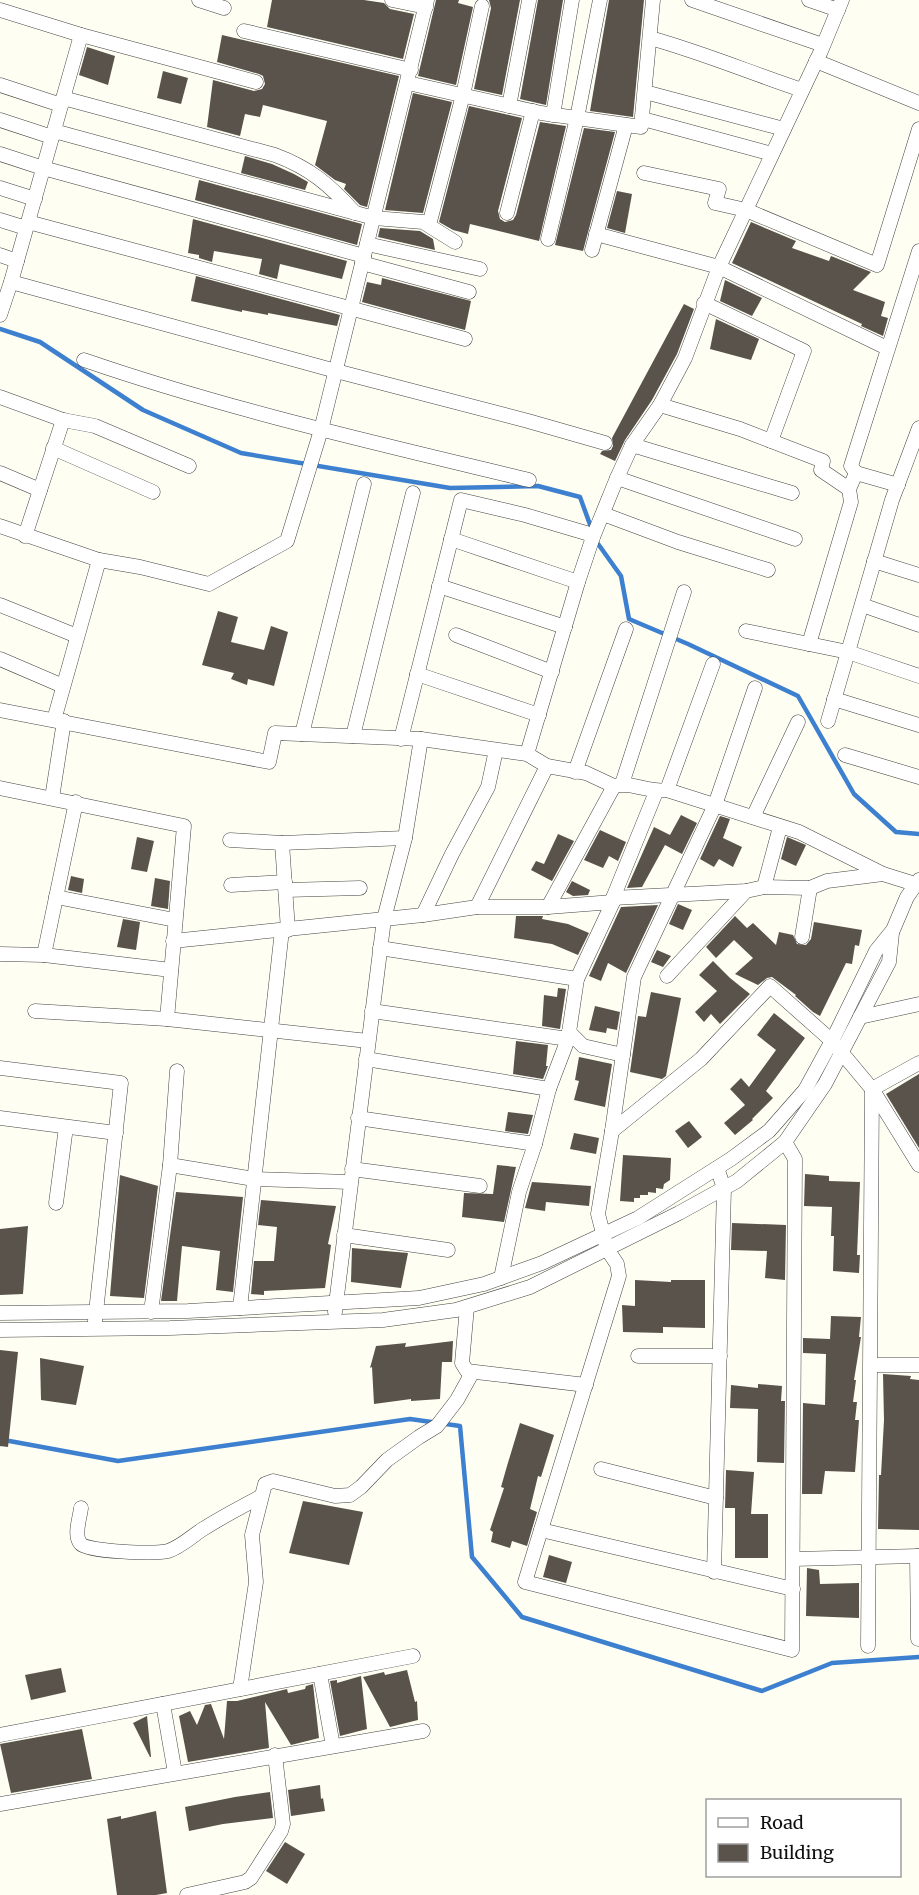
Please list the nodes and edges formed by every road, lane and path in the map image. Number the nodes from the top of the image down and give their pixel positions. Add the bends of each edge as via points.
1 (199, 0) edge
2 (393, 0) edge
3 (572, 0) edge
4 (600, 0) edge
5 (653, 0) edge
6 (692, 0) edge
7 (809, 0) edge
8 (529, 1) edge
9 (426, 4) edge
10 (840, 5) edge
11 (482, 6) dead end
12 (224, 8) dead end
13 (0, 10) edge
14 (244, 31) dead end
15 (81, 35) junction
16 (650, 38) junction
17 (824, 45) junction
18 (816, 62) junction
19 (410, 76) junction
20 (256, 82) dead end
21 (0, 85) edge
22 (802, 90) junction
23 (645, 92) junction
24 (463, 95) junction
25 (62, 102) junction
26 (919, 103) edge
27 (509, 106) junction
28 (533, 111) junction
29 (553, 115) junction
30 (577, 118) junction
31 (643, 119) junction
32 (0, 120) edge
33 (626, 125) junction
34 (784, 129) junction
35 (919, 129) edge
36 (53, 134) junction
37 (772, 153) junction
38 (0, 154) edge
39 (43, 168) junction
40 (644, 173) dead end
41 (0, 188) edge
42 (35, 199) junction
43 (746, 210) junction
44 (355, 213) junction
45 (507, 213) dead end
46 (374, 218) junction
47 (0, 220) edge
48 (27, 225) junction
49 (429, 225) junction
50 (596, 234) junction
51 (549, 239) dead end
52 (454, 242) dead end
53 (592, 250) dead end
54 (919, 251) edge
55 (365, 254) junction
56 (0, 255) edge
57 (17, 261) junction
58 (719, 267) junction
59 (480, 269) dead end
60 (6, 288) edge
61 (469, 292) dead end
62 (704, 303) junction
63 (350, 310) junction
64 (0, 315) edge
65 (465, 339) dead end
66 (887, 348) junction
67 (84, 360) dead end
68 (336, 371) junction
69 (0, 397) edge
70 (660, 405) junction
71 (63, 420) junction
72 (919, 428) edge
73 (321, 430) junction
74 (771, 441) junction
75 (605, 443) dead end
76 (916, 444) edge
77 (632, 445) junction
78 (53, 448) junction
79 (189, 466) dead end
80 (0, 473) edge
81 (856, 473) junction
82 (617, 478) junction
83 (529, 480) dead end
84 (364, 484) dead end
85 (898, 485) junction
86 (849, 489) junction
87 (40, 490) junction
88 (153, 492) dead end
89 (792, 492) dead end
90 (413, 493) dead end
91 (603, 513) junction
92 (0, 526) edge
93 (595, 533) junction
94 (25, 536) junction
95 (451, 539) junction
96 (795, 539) dead end
97 (99, 560) junction
98 (874, 561) junction
99 (768, 570) dead end
100 (919, 575) edge
101 (578, 582) junction
102 (439, 586) junction
103 (684, 592) dead end
104 (0, 605) edge
105 (862, 605) junction
106 (919, 625) edge
107 (565, 627) junction
108 (626, 629) dead end
109 (746, 631) dead end
110 (456, 635) dead end
111 (77, 636) junction
112 (809, 644) junction
113 (848, 652) junction
114 (0, 659) edge
115 (713, 664) dead end
116 (552, 672) junction
117 (417, 674) junction
118 (919, 676) edge
119 (63, 686) junction
120 (755, 688) dead end
121 (834, 699) junction
122 (0, 710) edge
123 (539, 715) junction
124 (59, 720) junction
125 (828, 721) dead end
126 (798, 722) dead end
127 (919, 725) edge
128 (302, 734) junction
129 (353, 736) junction
130 (401, 738) junction
131 (421, 739) junction
132 (496, 750) junction
133 (527, 754) junction
134 (845, 755) dead end
135 (547, 766) junction
136 (575, 772) junction
137 (919, 777) edge
138 (618, 785) junction
139 (0, 788) edge
140 (661, 791) junction
141 (52, 798) junction
142 (76, 802) junction
143 (715, 805) junction
144 (753, 817) junction
145 (780, 827) junction
146 (405, 838) junction
147 (230, 840) dead end
148 (282, 843) junction
149 (883, 874) junction
150 (917, 882) edge
151 (231, 885) dead end
152 (286, 886) junction
153 (764, 887) junction
154 (360, 888) dead end
155 (810, 888) junction
156 (746, 891) junction
157 (672, 894) junction
158 (56, 897) junction
159 (613, 900) junction
160 (548, 907) junction
161 (477, 908) junction
162 (423, 915) junction
163 (384, 919) junction
164 (175, 920) junction
165 (285, 930) junction
166 (892, 930) junction
167 (802, 937) dead end
168 (173, 941) junction
169 (380, 948) junction
170 (0, 954) edge
171 (44, 955) junction
172 (171, 970) junction
173 (667, 976) dead end
174 (577, 979) junction
175 (919, 1004) edge
176 (35, 1011) dead end
177 (372, 1011) junction
178 (860, 1017) junction
179 (167, 1019) junction
180 (271, 1030) junction
181 (568, 1039) junction
182 (368, 1041) junction
183 (832, 1041) junction
184 (841, 1053) junction
185 (623, 1055) junction
186 (366, 1059) junction
187 (919, 1063) edge
188 (0, 1068) edge
189 (177, 1071) dead end
190 (549, 1089) junction
191 (872, 1089) junction
192 (0, 1118) edge
193 (358, 1118) junction
194 (66, 1127) junction
195 (612, 1131) junction
196 (116, 1133) junction
197 (785, 1142) junction
198 (535, 1144) junction
199 (915, 1150) edge
200 (919, 1165) edge
201 (170, 1166) junction
202 (717, 1168) junction
203 (351, 1176) junction
204 (254, 1179) junction
205 (480, 1186) dead end
206 (724, 1188) junction
207 (56, 1203) dead end
208 (603, 1234) junction
209 (344, 1235) junction
210 (608, 1248) junction
211 (448, 1250) dead end
212 (501, 1278) junction
213 (336, 1303) junction
214 (467, 1307) junction
215 (240, 1308) junction
216 (96, 1312) junction
217 (151, 1312) junction
218 (0, 1313) edge
219 (334, 1322) junction
220 (95, 1329) junction
221 (0, 1330) edge
222 (638, 1356) dead end
223 (720, 1356) junction
224 (871, 1365) junction
225 (919, 1365) edge
226 (472, 1373) junction
227 (586, 1385) junction
228 (601, 1469) dead end
229 (260, 1497) junction
230 (716, 1498) junction
231 (81, 1508) dead end
232 (541, 1530) junction
233 (918, 1556) edge
234 (869, 1557) junction
235 (793, 1559) junction
236 (714, 1572) junction
237 (793, 1589) junction
238 (918, 1639) edge
239 (868, 1646) dead end
240 (413, 1656) dead end
241 (320, 1674) junction
242 (240, 1689) junction
243 (163, 1704) junction
244 (423, 1731) dead end
245 (0, 1735) edge
246 (333, 1746) junction
247 (275, 1755) junction
248 (175, 1773) junction
249 (0, 1804) edge
250 (187, 1895) edge

1 - 12 street
2 - 9 street
3 - 29 street
4 - 30 street
5 - 16 street
6 - 17 street
7 - 10 street
8 - 27 street
9 - 19 street
10 - 17 street
11 - 24 street
13 - 15 street
14 - 19 street
15 - 20 street
15 - 25 street
16 - 22 street
16 - 23 street
17 - 18 street
18 - 22 street
18 - 26 street
19 - 24 street
19 - 46 street
21 - 25 street
22 - 34 street
23 - 31 street
23 - 34 street
24 - 27 street
24 - 49 street
25 - 36 street
25 - 44 street via 300,164 338,193
27 - 28 street
28 - 29 street
28 - 45 street
29 - 30 street
30 - 33 street
30 - 51 street
31 - 33 street via 641,127
31 - 37 street
32 - 36 street
33 - 50 street
34 - 37 street
35 - 43 street via 877,265
36 - 39 street
36 - 44 street
37 - 43 street
38 - 39 street
39 - 42 street
39 - 55 street
40 - 43 street via 718,189 715,203
41 - 42 street
42 - 48 street
43 - 58 street
44 - 46 street
46 - 49 street
46 - 55 street
47 - 48 street
48 - 57 street
48 - 63 street
49 - 52 street
50 - 53 street
50 - 58 street
54 - 66 street
55 - 59 street
55 - 61 street
55 - 63 street
56 - 57 street
57 - 60 street
58 - 62 street
58 - 66 street
60 - 64 street
60 - 68 street
62 - 70 street via 685,358
62 - 74 street via 804,351
63 - 65 street
63 - 68 street
66 - 81 street via 851,466
67 - 73 street via 150,383
68 - 73 street
68 - 75 street
69 - 71 street
70 - 74 street
70 - 77 street
71 - 78 street
71 - 79 street via 95,426
72 - 76 street
73 - 83 street
73 - 97 street via 287,541 209,584
74 - 86 street via 823,462 821,470
76 - 85 street
77 - 82 street
77 - 89 street
78 - 87 street
78 - 88 street
80 - 87 street
81 - 85 street
81 - 86 street
82 - 91 street
82 - 96 street
84 - 128 street
85 - 98 street
86 - 112 street via 851,502
87 - 94 street
90 - 129 street
91 - 93 street
91 - 99 street
92 - 94 street
93 - 95 street via 461,500
93 - 101 street
94 - 97 street
95 - 101 street
95 - 102 street
97 - 111 street
98 - 100 street
98 - 105 street
101 - 107 street
102 - 107 street
102 - 117 street
103 - 138 street
104 - 111 street
105 - 106 street
105 - 113 street
107 - 116 street
108 - 136 street
109 - 112 street
110 - 116 street
111 - 119 street
112 - 113 street
113 - 118 street
113 - 121 street
114 - 119 street
115 - 140 street
116 - 123 street
117 - 123 street
117 - 130 street
119 - 124 street
120 - 143 street
121 - 125 street
121 - 127 street
122 - 124 street
123 - 133 street
124 - 128 street via 269,762 275,733
124 - 141 street
126 - 144 street
128 - 129 street
129 - 130 street
130 - 131 street
131 - 132 street
131 - 146 street
132 - 133 street
132 - 162 street via 488,786
133 - 135 street
134 - 137 street
135 - 136 street
135 - 161 street
136 - 138 street
138 - 140 street
138 - 160 street
139 - 141 street
140 - 143 street
140 - 159 street
141 - 142 street
142 - 158 street
142 - 164 street via 184,826
143 - 144 street
143 - 157 street
144 - 145 street
145 - 149 street via 799,832
145 - 153 street
146 - 148 street
146 - 163 street
147 - 148 street
148 - 152 street
149 - 150 street
149 - 155 street via 827,880
150 - 166 street
151 - 152 street
152 - 154 street
152 - 165 street
153 - 155 street
153 - 156 street
155 - 167 street
156 - 157 street
156 - 173 street
157 - 159 street
157 - 185 street via 634,976
158 - 164 street
158 - 171 street
159 - 160 street
159 - 174 street
160 - 161 street
161 - 162 street
162 - 163 street
163 - 165 street
163 - 169 street
164 - 168 street
165 - 168 street
165 - 180 street
166 - 178 street via 888,962
166 - 183 street via 876,951
168 - 172 street
169 - 174 street
169 - 177 street
170 - 171 street
171 - 172 street
172 - 179 street
174 - 181 street
175 - 178 street
176 - 179 street
177 - 181 street
177 - 182 street
178 - 184 street
179 - 180 street
180 - 182 street
180 - 204 street
181 - 185 street via 569,1032 583,1046
181 - 190 street
182 - 186 street
183 - 184 street
183 - 195 street via 770,986 701,1059
183 - 202 street via 805,1090 770,1131
184 - 191 street
184 - 197 street
185 - 195 street
186 - 190 street
186 - 193 street
187 - 191 street
188 - 196 street via 121,1083
189 - 201 street
190 - 198 street
191 - 199 street
191 - 224 street
192 - 194 street
193 - 198 street
193 - 203 street
194 - 196 street
194 - 207 street
195 - 208 street via 598,1214
196 - 216 street
197 - 206 street
197 - 235 street via 795,1159
198 - 212 street via 519,1192
199 - 200 street
201 - 204 street
201 - 217 street
202 - 206 street
202 - 208 street via 638,1218
203 - 204 street
203 - 205 street
203 - 209 street
204 - 215 street
206 - 210 street
206 - 223 street
208 - 210 street
208 - 212 street
209 - 211 street
209 - 213 street
210 - 214 street via 530,1287
210 - 227 street via 619,1276
212 - 213 street via 419,1298
213 - 215 street
213 - 219 street
214 - 219 street via 383,1320
214 - 226 street via 462,1363
215 - 217 street
216 - 217 street
216 - 218 street
216 - 220 street
219 - 220 street
220 - 221 street
222 - 223 street
223 - 230 street
224 - 225 street
224 - 234 street
226 - 227 street
226 - 229 street via 439,1424 387,1460 350,1495 335,1496 273,1481 265,1484
227 - 232 street
228 - 230 street
229 - 231 street via 161,1552 86,1548 77,1534
229 - 242 street via 252,1535 256,1582
230 - 236 street
232 - 236 street
232 - 237 street via 525,1582 792,1650
233 - 234 street
233 - 238 street
234 - 235 street
234 - 239 street
235 - 237 street
236 - 237 street
240 - 241 street
241 - 242 street
241 - 246 street
242 - 243 street
243 - 245 street
243 - 248 street
244 - 246 street
246 - 247 street
247 - 248 street
247 - 250 street via 283,1824 255,1874 245,1882
248 - 249 street

